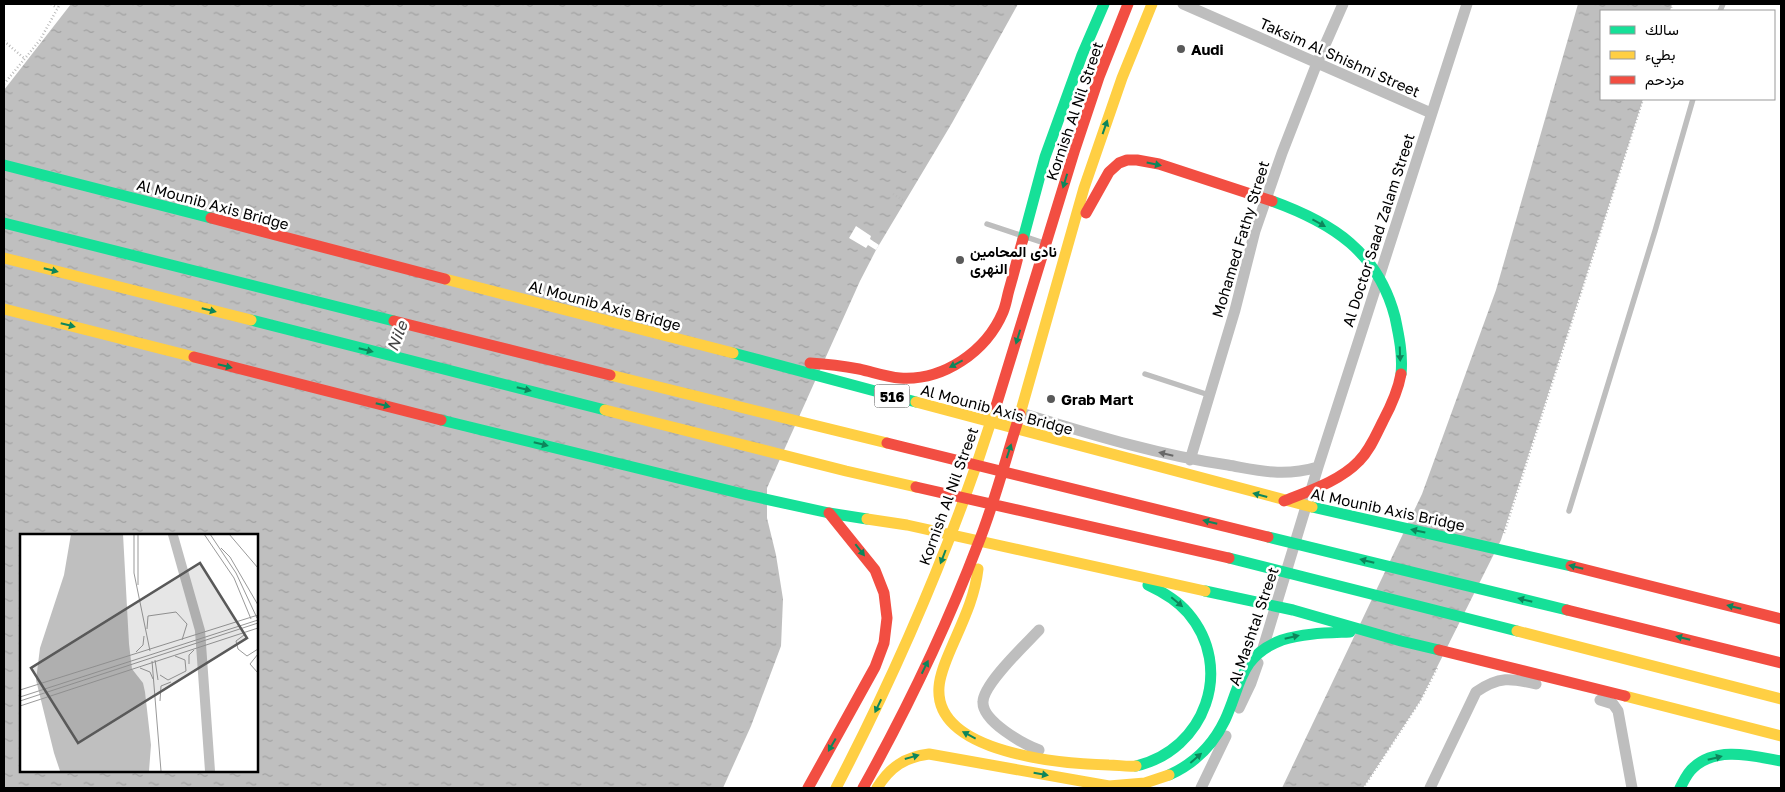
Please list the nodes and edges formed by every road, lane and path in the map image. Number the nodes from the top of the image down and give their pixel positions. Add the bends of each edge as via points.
1 (51, 4) edge
2 (60, 4) edge
3 (1104, 4) edge
4 (1128, 4) edge
5 (1152, 4) edge
6 (1183, 4) edge
7 (1342, 4) edge
8 (1468, 4) edge
9 (1200, 7) edge
10 (57, 8) junction
11 (4, 41) edge
12 (24, 59) junction
13 (1317, 63) junction
14 (4, 84) edge
15 (1643, 100) edge
16 (1694, 100) edge
17 (1431, 113) junction
18 (4, 165) edge
19 (893, 194) dead end
20 (904, 201) dead end
21 (1271, 202) junction
22 (4, 223) edge
23 (987, 224) dead end
24 (1046, 244) junction
25 (1067, 248) junction
26 (4, 258) edge
27 (4, 309) edge
28 (775, 364) junction
29 (1145, 374) dead end
30 (1209, 395) junction
31 (1021, 414) junction
32 (1190, 460) junction
33 (1318, 467) junction
34 (1284, 501) junction
35 (1569, 511) dead end
36 (829, 513) junction
37 (1502, 540) dead end
38 (979, 543) junction
39 (1101, 567) junction
40 (1781, 619) edge
41 (1039, 630) dead end
42 (1363, 631) junction
43 (1781, 663) edge
44 (1437, 667) dead end
45 (1781, 699) edge
46 (1781, 736) edge
47 (1223, 741) junction
48 (1781, 761) edge
49 (808, 788) edge
50 (836, 788) edge
51 (863, 788) edge
52 (877, 788) edge
53 (1200, 788) edge
54 (1363, 788) edge
55 (1430, 788) edge
56 (1632, 788) edge
57 (1680, 788) edge

1 - 10 path
2 - 10 path
3 -> 28 highway via 1045,157 1003,312 979,347 962,361 924,378 904,378 825,364
4 -> 24 highway, Kornish Al Nil Street via 1090,101
25 -> 5 highway via 1122,78
6 - 9 street, Taksim Al Shishni Street
7 - 13 street, Mohamed Fathy Street
8 - 17 street, Al Doctor Saad Zalam Street
9 - 13 street, Taksim Al Shishni Street
10 - 12 path via 40,40
11 - 12 path
12 - 14 path
13 - 17 street, Taksim Al Shishni Street
13 - 21 street, Mohamed Fathy Street
15 - 37 path
16 - 35 lane
17 - 33 street, Al Doctor Saad Zalam Street
18 - 28 highway, Al Mounib Axis Bridge / 516
19 - 20 path
25 -> 21 highway via 1108,173 1119,163 1135,160 1161,165
21 - 30 street, Mohamed Fathy Street via 1256,232
21 -> 34 highway via 1321,223 1367,259 1382,282 1394,313 1400,342 1401,371 1391,406 1374,440 1356,464
43 -> 22 highway
23 - 24 lane
24 -> 50 highway, Kornish Al Nil Street via 973,476 939,567 893,672
25 - 31 highway
26 -> 45 highway via 846,471 1248,562
27 -> 36 highway via 333,393
34 -> 28 highway, Al Mounib Axis Bridge / 516
29 - 30 lane
30 - 32 street, Mohamed Fathy Street
32 -> 31 street
38 -> 31 highway
32 - 33 street via 1287,473
33 - 47 street, Al Mashtal Street via 1272,624 1251,683
40 -> 34 highway, Al Mounib Axis Bridge / 516 via 1532,556
36 - 39 highway via 907,525
36 -> 49 highway via 875,570 884,593 887,618 884,643 875,666
39 -> 38 highway via 1151,586 1174,599 1193,618 1206,641 1212,667 1210,694 1201,719 1185,740 1163,757 1138,766 1076,763 1014,752 984,743 960,730 945,715 938,695 942,674 971,603 979,563
51 -> 38 highway via 937,644
39 - 42 highway via 1293,610
41 - 47 street via 1000,671 982,699 987,715 1031,747 1056,758 1109,770 1163,762 1203,734
42 - 46 highway
52 -> 42 highway via 895,765 917,755 929,754 1110,786 1162,779 1192,762 1216,736 1225,721 1242,672 1262,650 1290,637
44 - 54 path via 1420,701
47 - 53 street, Al Mashtal Street
57 -> 48 highway via 1693,767 1711,757 1732,754
55 - 56 street via 1476,692 1489,683 1504,679 1613,704 1618,711

